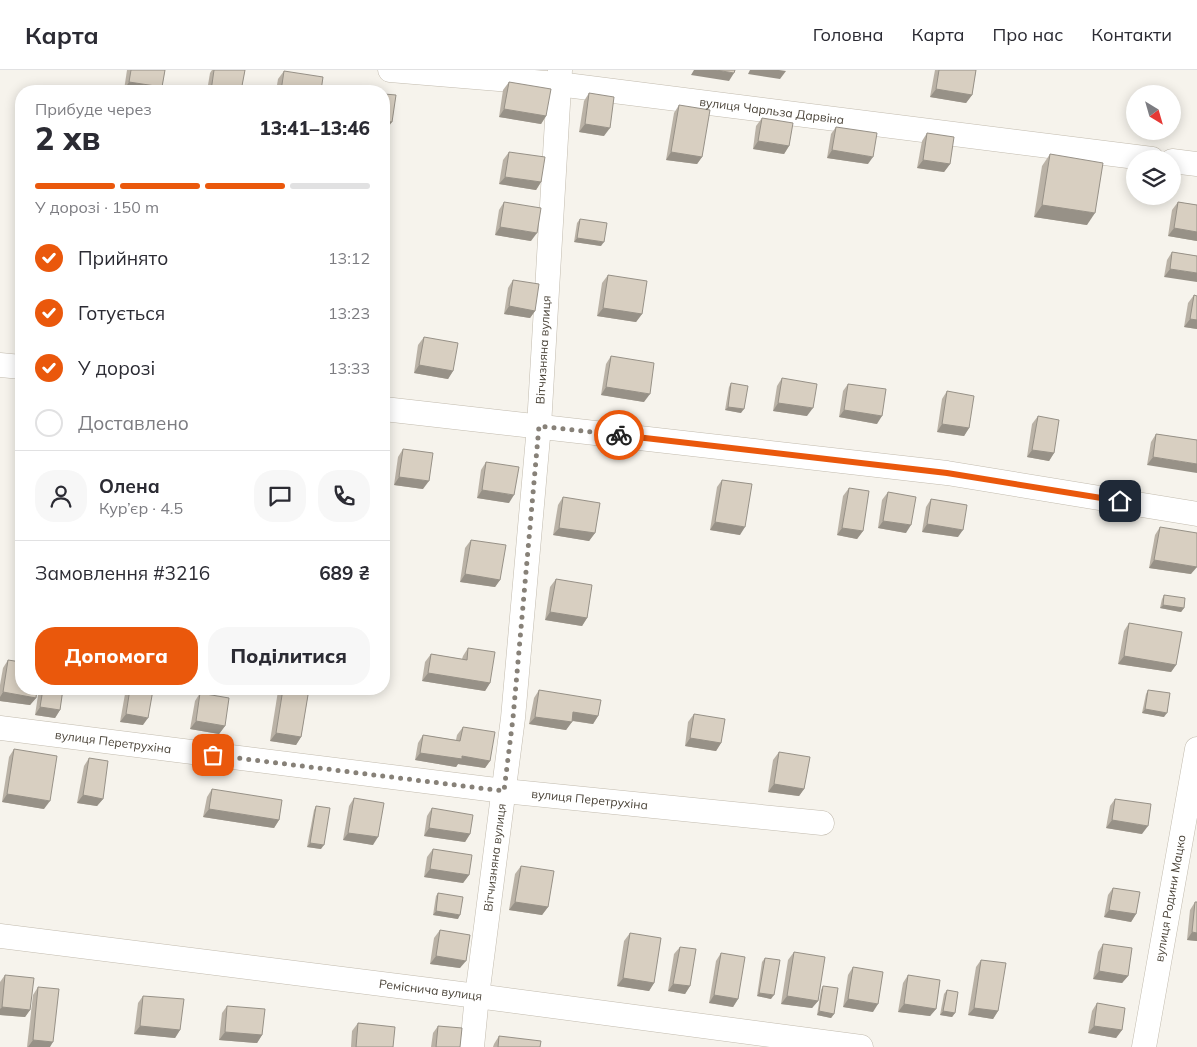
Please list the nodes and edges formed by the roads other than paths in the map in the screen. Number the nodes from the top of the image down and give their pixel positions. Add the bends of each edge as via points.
1 (390, 70) edge
2 (559, 77) edge
3 (1126, 155) edge
4 (1181, 162) edge
5 (1197, 164) edge
6 (0, 365) edge
7 (15, 366) edge
8 (390, 409) edge
9 (539, 426) junction
10 (1197, 514) edge
11 (0, 728) edge
12 (1197, 749) edge
13 (504, 791) junction
14 (822, 823) dead end
15 (0, 936) edge
16 (477, 996) junction
17 (472, 1047) edge
18 (861, 1047) edge
19 (1144, 1047) edge

1 - 2 street, вулиця Чарльза Дарвіна
2 - 3 street, вулиця Чарльза Дарвіна
2 - 9 street, Вітчизняна вулиця
4 - 5 street
6 - 7 street
8 - 9 street
9 - 10 street via 947,473
9 - 13 street, Вітчизняна вулиця
11 - 13 street, вулиця Перетрухіна
12 - 19 street, вулиця Родини Мацко
13 - 14 street, вулиця Перетрухіна
13 - 16 street, Вітчизняна вулиця
15 - 16 street, Реміснича вулиця
16 - 17 street, Вітчизняна вулиця
16 - 18 street, Реміснича вулиця

